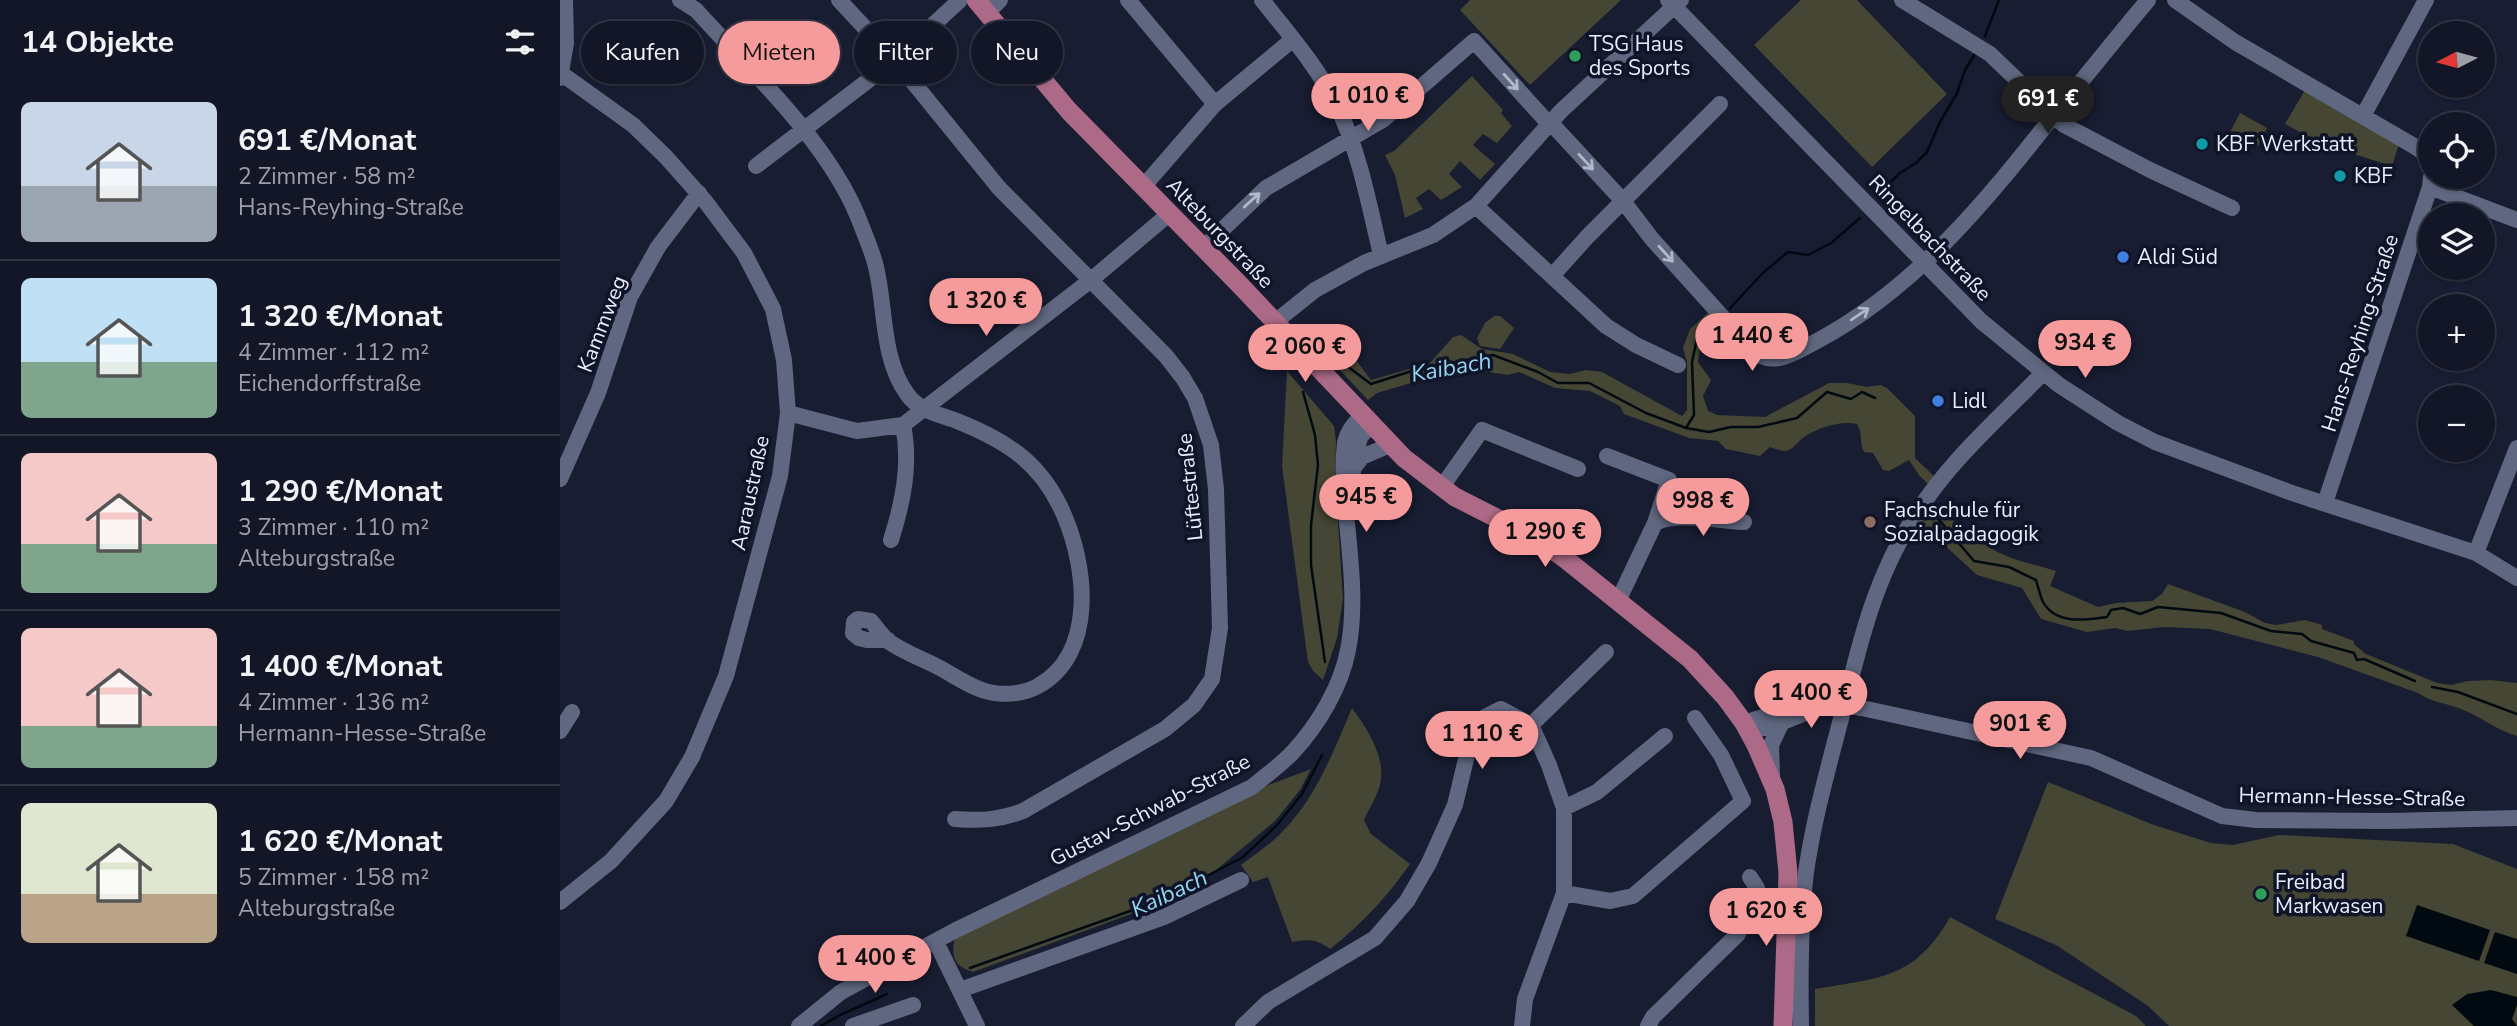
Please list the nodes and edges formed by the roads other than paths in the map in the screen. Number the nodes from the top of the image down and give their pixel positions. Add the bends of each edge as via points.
1 (565, 0) edge
2 (680, 0) edge
3 (839, 0) edge
4 (960, 0) edge
5 (1128, 0) edge
6 (1262, 0) edge
7 (1902, 0) edge
8 (2148, 0) edge
9 (2175, 0) edge
10 (2426, 0) edge
11 (1675, 2) edge
12 (988, 4) edge
13 (701, 5) edge
14 (859, 21) edge
15 (937, 21) edge
16 (1293, 40) junction
17 (561, 76) edge
18 (865, 84) edge
19 (914, 84) edge
20 (1215, 104) junction
21 (1720, 104) dead end
22 (2363, 116) junction
23 (2053, 117) junction
24 (1549, 123) junction
25 (805, 131) junction
26 (1351, 139) junction
27 (2418, 149) edge
28 (756, 166) dead end
29 (1143, 187) junction
30 (2429, 189) edge
31 (2447, 189) edge
32 (699, 193) junction
33 (1623, 201) junction
34 (1476, 206) junction
35 (2232, 208) dead end
36 (1169, 214) junction
37 (2517, 219) edge
38 (1203, 248) junction
39 (1381, 255) junction
40 (1926, 263) junction
41 (1552, 276) junction
42 (1091, 280) junction
43 (1275, 322) junction
44 (1678, 365) dead end
45 (2043, 373) junction
46 (924, 409) junction
47 (788, 413) junction
48 (1366, 421) junction
49 (903, 425) junction
50 (1390, 445) junction
51 (2517, 448) edge
52 (1606, 456) dead end
53 (1353, 469) junction
54 (1578, 469) dead end
55 (560, 479) edge
56 (1441, 488) junction
57 (2325, 503) junction
58 (1346, 509) junction
59 (1744, 522) dead end
60 (1655, 523) junction
61 (891, 540) dead end
62 (2476, 554) junction
63 (2517, 578) edge
64 (1618, 601) junction
65 (888, 640) dead end
66 (1606, 652) dead end
67 (1827, 705) junction
68 (1844, 705) junction
69 (572, 712) dead end
70 (1695, 718) dead end
71 (1781, 724) junction
72 (1531, 725) junction
73 (1746, 727) junction
74 (560, 731) edge
75 (1665, 736) dead end
76 (1774, 789) junction
77 (1564, 808) junction
78 (2517, 818) edge
79 (955, 819) dead end
80 (1750, 877) dead end
81 (1241, 880) dead end
82 (1564, 893) junction
83 (560, 902) edge
84 (936, 942) junction
85 (960, 990) junction
86 (913, 1004) dead end
87 (1783, 1006) junction
88 (799, 1026) edge
89 (853, 1026) edge
90 (977, 1026) edge
91 (1244, 1026) edge
92 (1522, 1026) edge
93 (1648, 1026) edge
94 (1772, 1026) edge
95 (1783, 1026) edge
96 (1801, 1026) edge

1 - 17 street
2 - 13 street
3 - 14 street, Lüftestraße
4 - 15 street
5 - 20 street
6 - 16 street
7 - 23 street via 1990,54
8 - 23 street
9 - 22 street via 2235,42
10 - 22 street
11 - 24 street
11 - 40 street, Ringelbachstraße
12 - 29 main road, Alteburgstraße via 1059,101
13 - 25 street
16 - 20 street
16 - 26 street via 1328,89
17 - 32 street, Aaraustraße via 632,125
18 - 25 street
19 - 42 street, Lüftestraße via 999,188
20 - 29 street
21 - 33 street
22 - 27 street
23 - 35 street
23 - 40 street via 1984,202
26 -> 24 street via 1403,104 1474,41
24 -> 33 street
24 - 34 street
25 - 28 street
25 - 46 street via 857,214 875,265 894,370 907,395
38 -> 26 street via 1266,188
26 - 39 street
29 - 36 main road, Alteburgstraße
30 - 57 street, Hans-Reyhing-Straße
31 - 37 street
32 - 47 street, Aaraustraße via 744,253 773,309 784,360
32 - 55 street, Kammweg via 658,247 630,297 598,393
33 -> 40 street via 1746,344 1765,359 1788,356 1835,331
33 - 41 street
34 - 39 street via 1433,235
34 - 41 street
36 - 38 main road, Alteburgstraße
36 - 42 street
38 - 43 main road, Alteburgstraße
39 - 43 street via 1306,295
40 - 45 street, Ringelbachstraße
41 - 44 street via 1619,336
42 - 46 street
42 - 79 street, Lüftestraße via 1184,377 1205,421 1216,489 1220,614 1212,679 1194,705 1166,729 1023,811 985,821
43 - 48 main road, Alteburgstraße
45 - 57 street, Ringelbachstraße via 2155,442
45 - 68 street via 1966,449 1914,517 1870,610
46 - 49 street
46 - 65 street via 1000,441 1035,466 1052,490 1072,538 1081,611 1076,643 1066,663 1051,679 1032,689 1007,694 982,690
47 - 49 street via 857,431
47 - 83 street, Aaraustraße via 780,476 726,676 692,757 666,801 611,861
48 - 50 main road, Alteburgstraße
48 - 53 street, Gustav-Schwab-Straße
48 - 58 street, Gustav-Schwab-Straße via 1351,429 1345,443
49 - 61 street via 906,470
50 - 53 street via 1362,457
50 - 56 main road, Alteburgstraße
51 - 62 street
52 - 60 street via 1670,480
53 - 58 street, Gustav-Schwab-Straße
54 - 56 street via 1482,430
56 - 64 main road, Alteburgstraße via 1535,538
57 - 62 street, Ringelbachstraße
58 - 84 street, Gustav-Schwab-Straße via 1352,600 1348,653 1334,692 1292,754 1252,787
59 - 60 street via 1693,519
60 - 64 street
62 - 63 street, Ringelbachstraße
64 - 73 main road, Alteburgstraße via 1690,659
66 - 72 street
67 - 68 street, Hermann-Hesse-Straße
67 - 71 street, Hermann-Hesse-Straße
67 - 73 street, Hermann-Hesse-Straße via 1792,708
68 - 78 street, Hermann-Hesse-Straße via 2091,758 2222,816 2389,821
68 - 96 street via 1806,873
69 - 74 street
70 - 82 street via 1721,755 1743,801 1633,896 1610,901
71 - 73 street, Hermann-Hesse-Straße
71 - 76 street via 1771,750
72 - 77 street
72 - 91 street via 1501,709 1483,718 1472,734 1455,805 1407,901 1375,937 1268,1002
73 - 76 main road, Alteburgstraße
75 - 77 street via 1597,792
76 - 87 main road, Alteburgstraße via 1788,873
77 - 82 street
80 - 93 street via 1757,888 1743,925
81 - 85 street via 1164,917
82 - 92 street via 1525,999
84 - 85 street
84 - 88 street, Gustav-Schwab-Straße via 841,992
85 - 90 street
86 - 89 street
87 - 94 street
87 - 95 main road, Alteburgstraße

